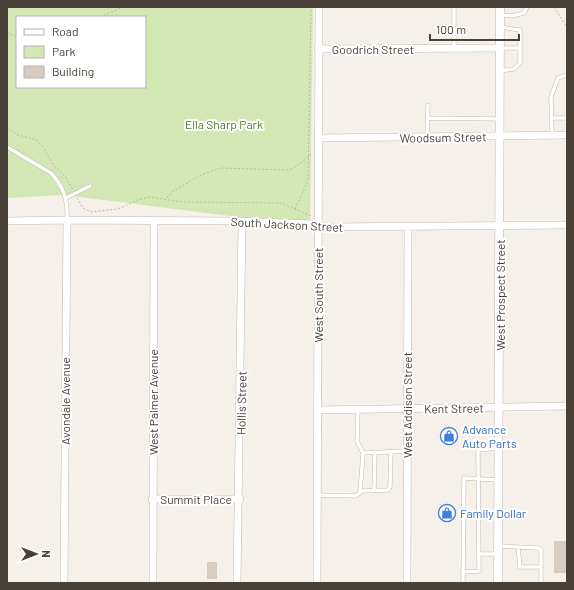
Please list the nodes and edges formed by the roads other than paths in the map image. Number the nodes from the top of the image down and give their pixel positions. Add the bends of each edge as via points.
1 (319, 7) edge
2 (454, 7) edge
3 (527, 7) edge
4 (500, 11) edge
5 (500, 27) junction
6 (454, 48) junction
7 (500, 48) junction
8 (520, 48) junction
9 (318, 49) junction
10 (500, 71) junction
11 (567, 76) edge
12 (428, 105) dead end
13 (428, 118) junction
14 (552, 118) junction
15 (566, 118) edge
16 (500, 119) junction
17 (552, 134) junction
18 (567, 134) edge
19 (499, 136) junction
20 (427, 137) junction
21 (318, 138) junction
22 (7, 146) edge
23 (90, 186) dead end
24 (66, 198) junction
25 (67, 220) junction
26 (7, 221) edge
27 (154, 222) junction
28 (242, 222) junction
29 (318, 225) junction
30 (567, 225) edge
31 (408, 226) junction
32 (500, 226) junction
33 (567, 406) edge
34 (499, 407) junction
35 (358, 409) junction
36 (407, 409) junction
37 (317, 410) junction
38 (500, 448) junction
39 (407, 451) junction
40 (376, 452) junction
41 (391, 452) junction
42 (363, 453) junction
43 (478, 478) junction
44 (499, 480) junction
45 (360, 491) junction
46 (374, 491) junction
47 (318, 495) junction
48 (152, 499) junction
49 (240, 499) junction
50 (518, 547) junction
51 (499, 550) junction
52 (479, 554) junction
53 (541, 567) junction
54 (463, 572) junction
55 (64, 583) edge
56 (153, 583) edge
57 (237, 583) edge
58 (317, 583) edge
59 (407, 583) edge
60 (463, 583) edge
61 (498, 583) edge
62 (541, 583) edge

1 - 9 street, West South Street
2 - 6 lane
3 - 4 lane via 524,13 512,16
4 - 5 street, West Prospect Street
5 - 7 street, West Prospect Street
5 - 8 lane via 520,30
6 - 7 street, Goodrich Street
6 - 9 street, Goodrich Street
7 - 8 lane
7 - 10 street, West Prospect Street
8 - 10 lane via 520,64 514,69
9 - 21 street, West South Street
10 - 16 street, West Prospect Street
11 - 14 lane via 558,78 556,82 551,97
12 - 13 lane
13 - 16 lane
13 - 20 lane
14 - 15 lane
14 - 17 lane
16 - 19 street, West Prospect Street
17 - 18 street, Woodsum Street
17 - 19 street, Woodsum Street
19 - 20 street, Woodsum Street
19 - 32 street, West Prospect Street
20 - 21 street, Woodsum Street
21 - 29 street, West South Street
22 - 24 lane via 51,173 60,184
23 - 24 lane
24 - 25 lane
25 - 26 street, South Jackson Street
25 - 27 street, South Jackson Street
25 - 55 street, Avondale Avenue
27 - 28 street, South Jackson Street
27 - 48 street, West Palmer Avenue
28 - 29 street, South Jackson Street
28 - 49 street, Hollis Street
29 - 31 street, South Jackson Street
29 - 37 street, West South Street
30 - 32 street, South Jackson Street
31 - 32 street, South Jackson Street
31 - 36 street, West Addison Street
32 - 34 street, West Prospect Street
33 - 34 street, Kent Street
34 - 36 street, Kent Street
34 - 38 street, West Prospect Street
35 - 36 street, Kent Street
35 - 37 street, Kent Street
35 - 42 lane via 357,441
36 - 39 street, West Addison Street
37 - 47 street, West South Street
38 - 43 lane via 478,450
38 - 44 street, West Prospect Street
39 - 41 lane
39 - 59 street, West Addison Street
40 - 41 lane
40 - 42 lane
40 - 46 lane
41 - 46 lane via 390,487 388,490
42 - 45 lane
43 - 44 lane
43 - 52 lane
43 - 54 lane via 464,478
44 - 51 street, West Prospect Street
45 - 46 lane
45 - 47 lane via 355,496
47 - 58 street, West South Street
48 - 49 street, Summit Place
48 - 56 street, West Palmer Avenue
49 - 57 street, Hollis Street
50 - 51 lane
50 - 53 lane via 541,550
50 - 53 lane via 520,567
51 - 52 lane
51 - 61 street, West Prospect Street
52 - 54 lane via 479,571
53 - 62 lane
54 - 60 lane

